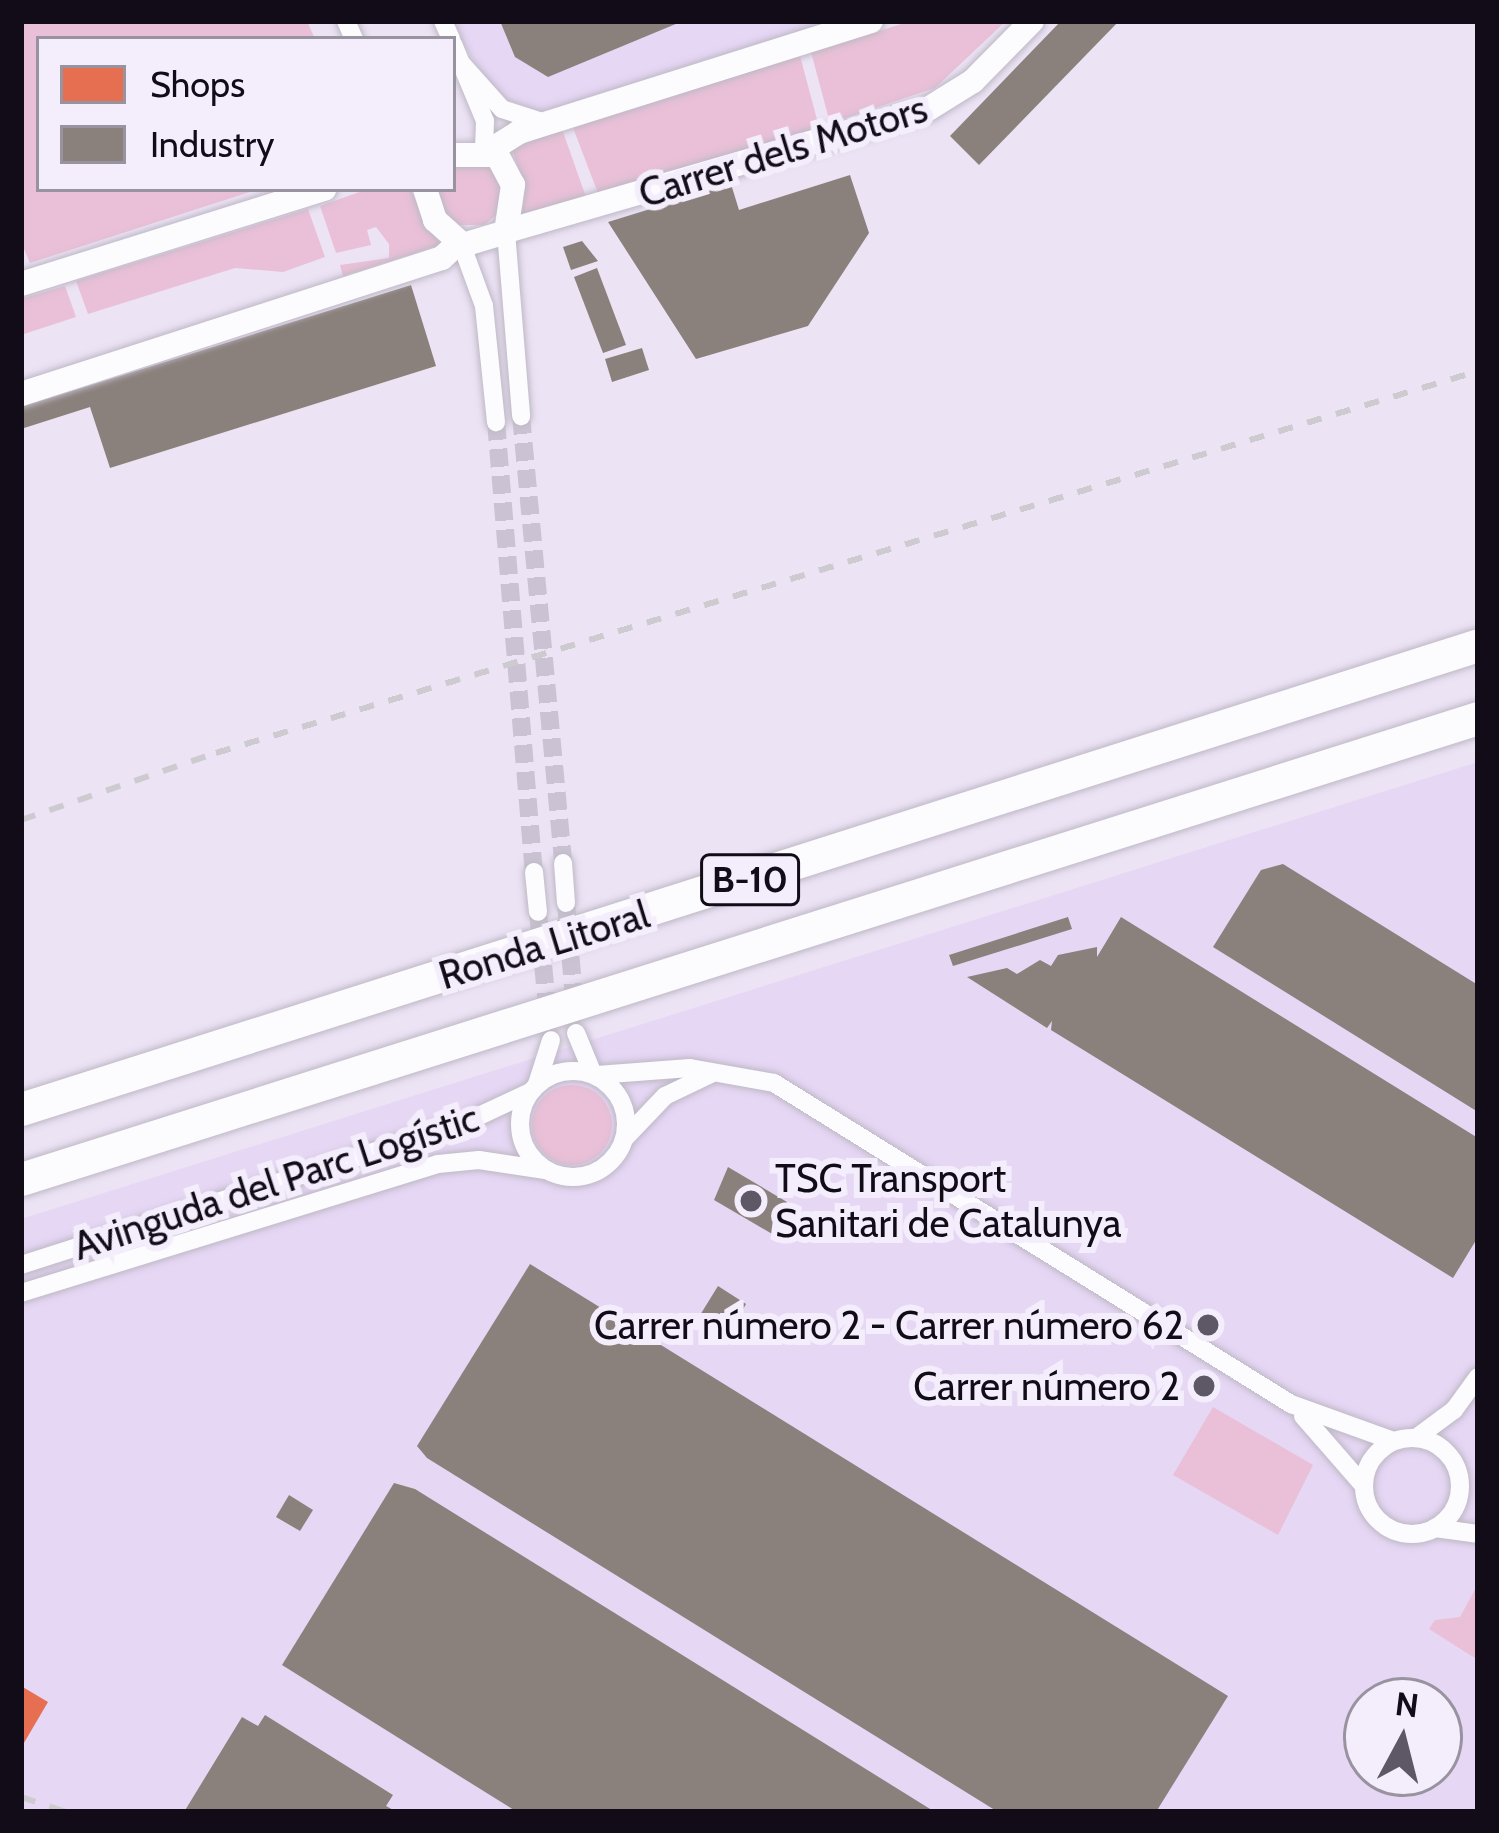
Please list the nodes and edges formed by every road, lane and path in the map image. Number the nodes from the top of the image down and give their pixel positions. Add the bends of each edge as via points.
1 (871, 21) edge
2 (1032, 21) edge
3 (456, 49) edge
4 (456, 50) edge
5 (551, 122) junction
6 (487, 150) junction
7 (456, 155) edge
8 (315, 192) edge
9 (426, 192) edge
10 (506, 231) junction
11 (460, 242) junction
12 (21, 284) edge
13 (21, 394) edge
14 (520, 416) tunnel mouth
15 (496, 422) tunnel mouth
16 (1478, 645) edge
17 (1478, 718) edge
18 (562, 862) tunnel mouth
19 (534, 872) tunnel mouth
20 (566, 903) tunnel mouth
21 (538, 912) tunnel mouth
22 (577, 1033) tunnel mouth
23 (551, 1040) tunnel mouth
24 (722, 1070) junction
25 (595, 1075) junction
26 (533, 1089) junction
27 (21, 1109) edge
28 (624, 1139) junction
29 (545, 1170) junction
30 (21, 1179) edge
31 (21, 1265) edge
32 (21, 1293) edge
33 (1478, 1378) edge
34 (1291, 1404) junction
35 (1416, 1438) junction
36 (1394, 1441) junction
37 (1459, 1477) junction
38 (1364, 1486) junction
39 (1478, 1503) edge
40 (1436, 1528) junction
41 (1478, 1534) edge

1 - 5 street
2 - 10 street, Carrer dels Motors via 973,81 928,109
3 - 5 street via 502,109
4 - 6 street via 485,121
5 - 6 street
6 - 7 street
6 - 10 street via 513,185
8 - 12 street
9 - 11 street via 436,220
10 - 11 street, Carrer dels Motors via 488,243
10 - 14 street
11 - 13 street via 442,258
11 - 15 street via 484,306
16 - 27 highway, Ronda Litoral / B-10
17 - 30 highway, Ronda Litoral / B-10
18 - 20 street
19 - 21 street
22 - 25 street
23 - 26 street
24 - 25 street
24 - 28 street via 664,1096
24 - 34 street via 774,1083
25 - 26 street via 572,1070
25 - 28 street via 623,1106
26 - 29 street via 522,1142
26 - 31 street, Avinguda del Parc Logístic via 464,1123
28 - 29 street via 591,1174
29 - 32 street, Avinguda del Parc Logístic via 479,1160 438,1164
33 - 35 street via 1454,1411
34 - 36 street
34 - 38 street
35 - 36 street
35 - 37 street via 1445,1450
36 - 38 street via 1372,1458
37 - 39 street
37 - 40 street via 1456,1506
38 - 40 street via 1371,1512 1388,1528
40 - 41 street

